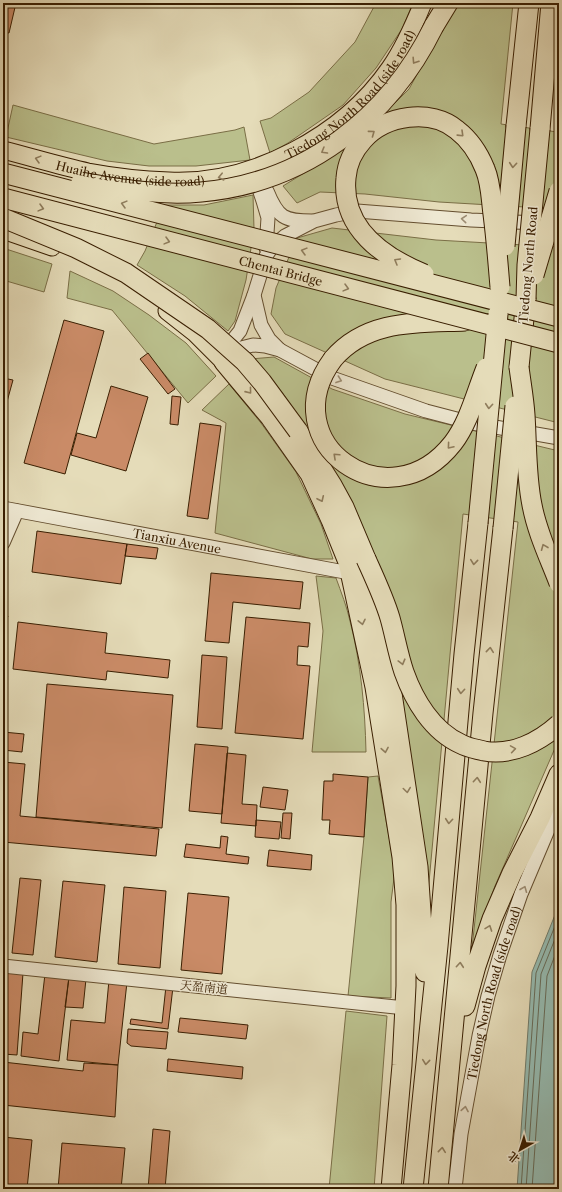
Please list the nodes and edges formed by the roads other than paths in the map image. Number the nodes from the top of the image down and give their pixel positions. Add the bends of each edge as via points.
1 (423, 3) edge
2 (441, 3) edge
3 (448, 3) edge
4 (529, 3) edge
5 (551, 3) edge
6 (434, 26) junction
7 (3, 150) edge
8 (3, 163) edge
9 (255, 168) junction
10 (3, 173) edge
11 (559, 191) edge
12 (3, 198) edge
13 (3, 218) edge
14 (314, 221) junction
15 (559, 224) edge
16 (3, 230) edge
17 (266, 256) junction
18 (500, 287) junction
19 (254, 295) junction
20 (484, 299) junction
21 (526, 299) junction
22 (559, 318) edge
23 (471, 320) junction
24 (559, 343) edge
25 (495, 347) junction
26 (280, 350) junction
27 (221, 359) junction
28 (519, 367) junction
29 (559, 438) edge
30 (3, 508) edge
31 (17, 511) junction
32 (3, 543) edge
33 (366, 559) junction
34 (350, 573) junction
35 (559, 583) edge
36 (559, 724) edge
37 (559, 774) edge
38 (559, 804) edge
39 (3, 966) edge
40 (405, 1008) junction
41 (428, 1041) junction
42 (448, 1088) junction
43 (392, 1189) edge
44 (413, 1189) edge
45 (438, 1189) edge
46 (455, 1189) edge

1 - 9 main road, Tiedong North Road (side road) via 413,28 390,68 357,106 309,142 279,159
2 - 6 highway
3 - 6 highway
4 -> 18 highway, Tiedong North Road, bridge
5 - 21 highway, Tiedong North Road, bridge
6 -> 8 highway, bridge via 418,58 405,76 371,115 356,128 310,160 278,175 250,184 200,193 145,191 40,174
9 -> 7 main road, Huaihe Avenue (side road) via 209,179 170,182 87,172
9 - 14 street via 279,212 294,221
9 - 17 street via 268,218
20 -> 10 highway, Chentai Bridge, bridge
11 - 21 highway, bridge
12 -> 23 highway, Chentai Bridge, bridge
13 - 33 highway, bridge via 76,248 126,273 208,329 245,362 281,407 332,485 350,519
15 -> 14 street via 357,211
14 - 17 street via 279,240
16 - 27 main road via 74,256 125,281 174,315
17 - 19 street
20 -> 18 highway, bridge via 409,267 366,238 349,210 345,190 347,168 354,151 370,133 396,120 422,117 449,125 469,141 485,170 491,192
18 - 25 highway, Tiedong North Road, bridge
19 - 26 street via 261,325
19 - 27 street via 240,331
20 - 22 highway, Chentai Bridge, bridge
21 - 28 highway, Tiedong North Road, bridge
23 - 24 highway, Chentai Bridge, bridge
25 -> 23 highway, bridge via 464,426 452,444 430,465 405,476 387,478 356,470 339,459 320,432 316,408 316,393 324,372 337,354 363,336 386,326
25 -> 41 highway, Tiedong North Road, bridge
26 - 27 street via 265,346 248,346
26 -> 29 street via 332,378 426,411 472,423
27 -> 34 highway via 270,417 310,474 348,562
35 -> 28 highway, bridge via 542,542 531,503
42 -> 28 highway, Tiedong North Road, bridge via 482,721
30 - 31 street, Tianxiu Avenue
31 - 32 street
31 - 34 street, Tianxiu Avenue
33 -> 36 highway, bridge via 381,591 412,690 429,719 443,733 461,745 499,751 522,748 545,736
33 -> 41 highway, bridge via 387,660 418,867
34 -> 40 highway via 375,686 402,857 406,906
42 -> 37 highway via 464,1009 492,919
46 -> 38 street, Tiedong North Road (side road) via 461,1134 488,996 521,894
39 - 40 street, 天盈南道
40 - 43 highway
41 -> 44 highway
45 -> 42 highway

